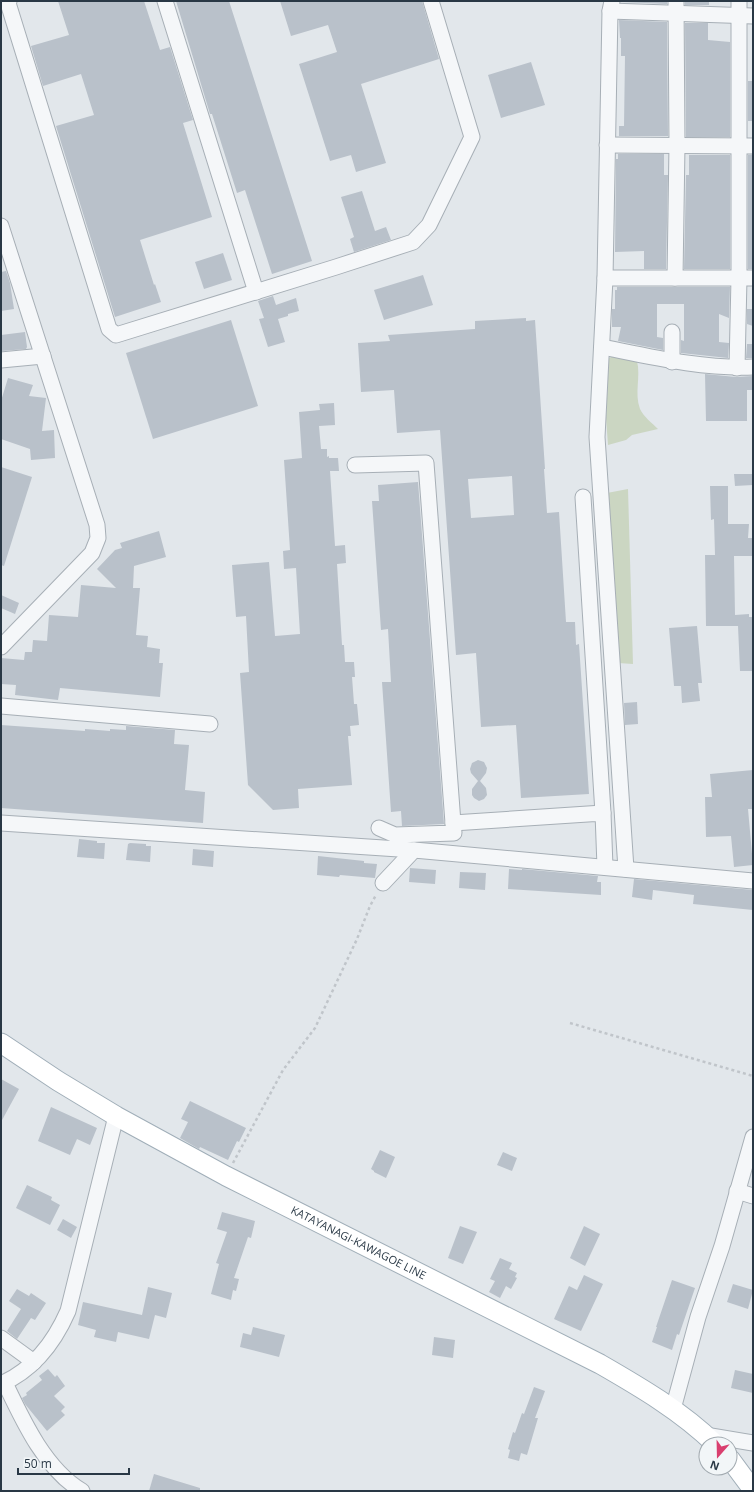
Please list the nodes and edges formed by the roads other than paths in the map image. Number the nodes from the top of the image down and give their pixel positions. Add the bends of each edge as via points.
1 (9, 1) edge
2 (166, 1) edge
3 (431, 1) edge
4 (611, 6) edge
5 (676, 7) edge
6 (744, 11) edge
7 (607, 145) junction
8 (677, 145) junction
9 (746, 146) edge
10 (1, 226) edge
11 (4, 245) edge
12 (605, 278) junction
13 (675, 278) junction
14 (746, 278) edge
15 (256, 292) junction
16 (672, 332) dead end
17 (602, 347) junction
18 (43, 356) junction
19 (1, 360) edge
20 (672, 362) junction
21 (753, 367) edge
22 (737, 368) junction
23 (355, 465) dead end
24 (583, 497) dead end
25 (1, 647) edge
26 (1, 706) edge
27 (210, 724) dead end
28 (603, 813) junction
29 (1, 823) edge
30 (453, 823) junction
31 (379, 828) dead end
32 (414, 850) junction
33 (605, 868) junction
34 (626, 869) junction
35 (753, 881) edge
36 (383, 883) road end
37 (1, 1043) edge
38 (116, 1116) junction
39 (753, 1137) edge
40 (737, 1191) junction
41 (753, 1196) edge
42 (1, 1338) edge
43 (34, 1362) junction
44 (3, 1384) edge
45 (673, 1409) junction
46 (706, 1436) edge
47 (738, 1442) edge
48 (753, 1444) edge
49 (738, 1470) edge
50 (753, 1490) edge
51 (82, 1491) edge

1 - 15 street via 110,329 116,335
2 - 15 street
3 - 15 street via 472,137 429,224 413,242
4 - 5 street
4 - 7 street
5 - 6 street
5 - 8 street
6 - 9 street
7 - 8 street
7 - 12 street
8 - 9 street
8 - 13 street
9 - 14 street
10 - 11 street
11 - 18 street
12 - 13 street
12 - 17 street
13 - 14 street
14 - 22 street
16 - 20 street
17 - 20 street
17 - 34 street via 598,437
18 - 19 street
18 - 25 street via 97,525 98,538 92,553
20 - 22 street
21 - 22 street
23 - 30 street via 426,463
24 - 28 street
26 - 27 street
28 - 30 street
28 - 33 street
29 - 32 street
30 - 31 street via 454,833 396,835
32 - 33 street
32 - 36 street
33 - 34 street
34 - 35 street
37 - 38 main road, KATAYANAGI-KAWAGOE LINE
38 - 43 street via 68,1312 54,1340
38 - 45 main road, KATAYANAGI-KAWAGOE LINE via 226,1176 600,1364
39 - 40 street
40 - 41 street
40 - 45 street
42 - 43 street
43 - 44 street
44 - 51 street via 52,1466
45 - 46 main road, KATAYANAGI-KAWAGOE LINE
47 - 48 street
49 - 50 main road

